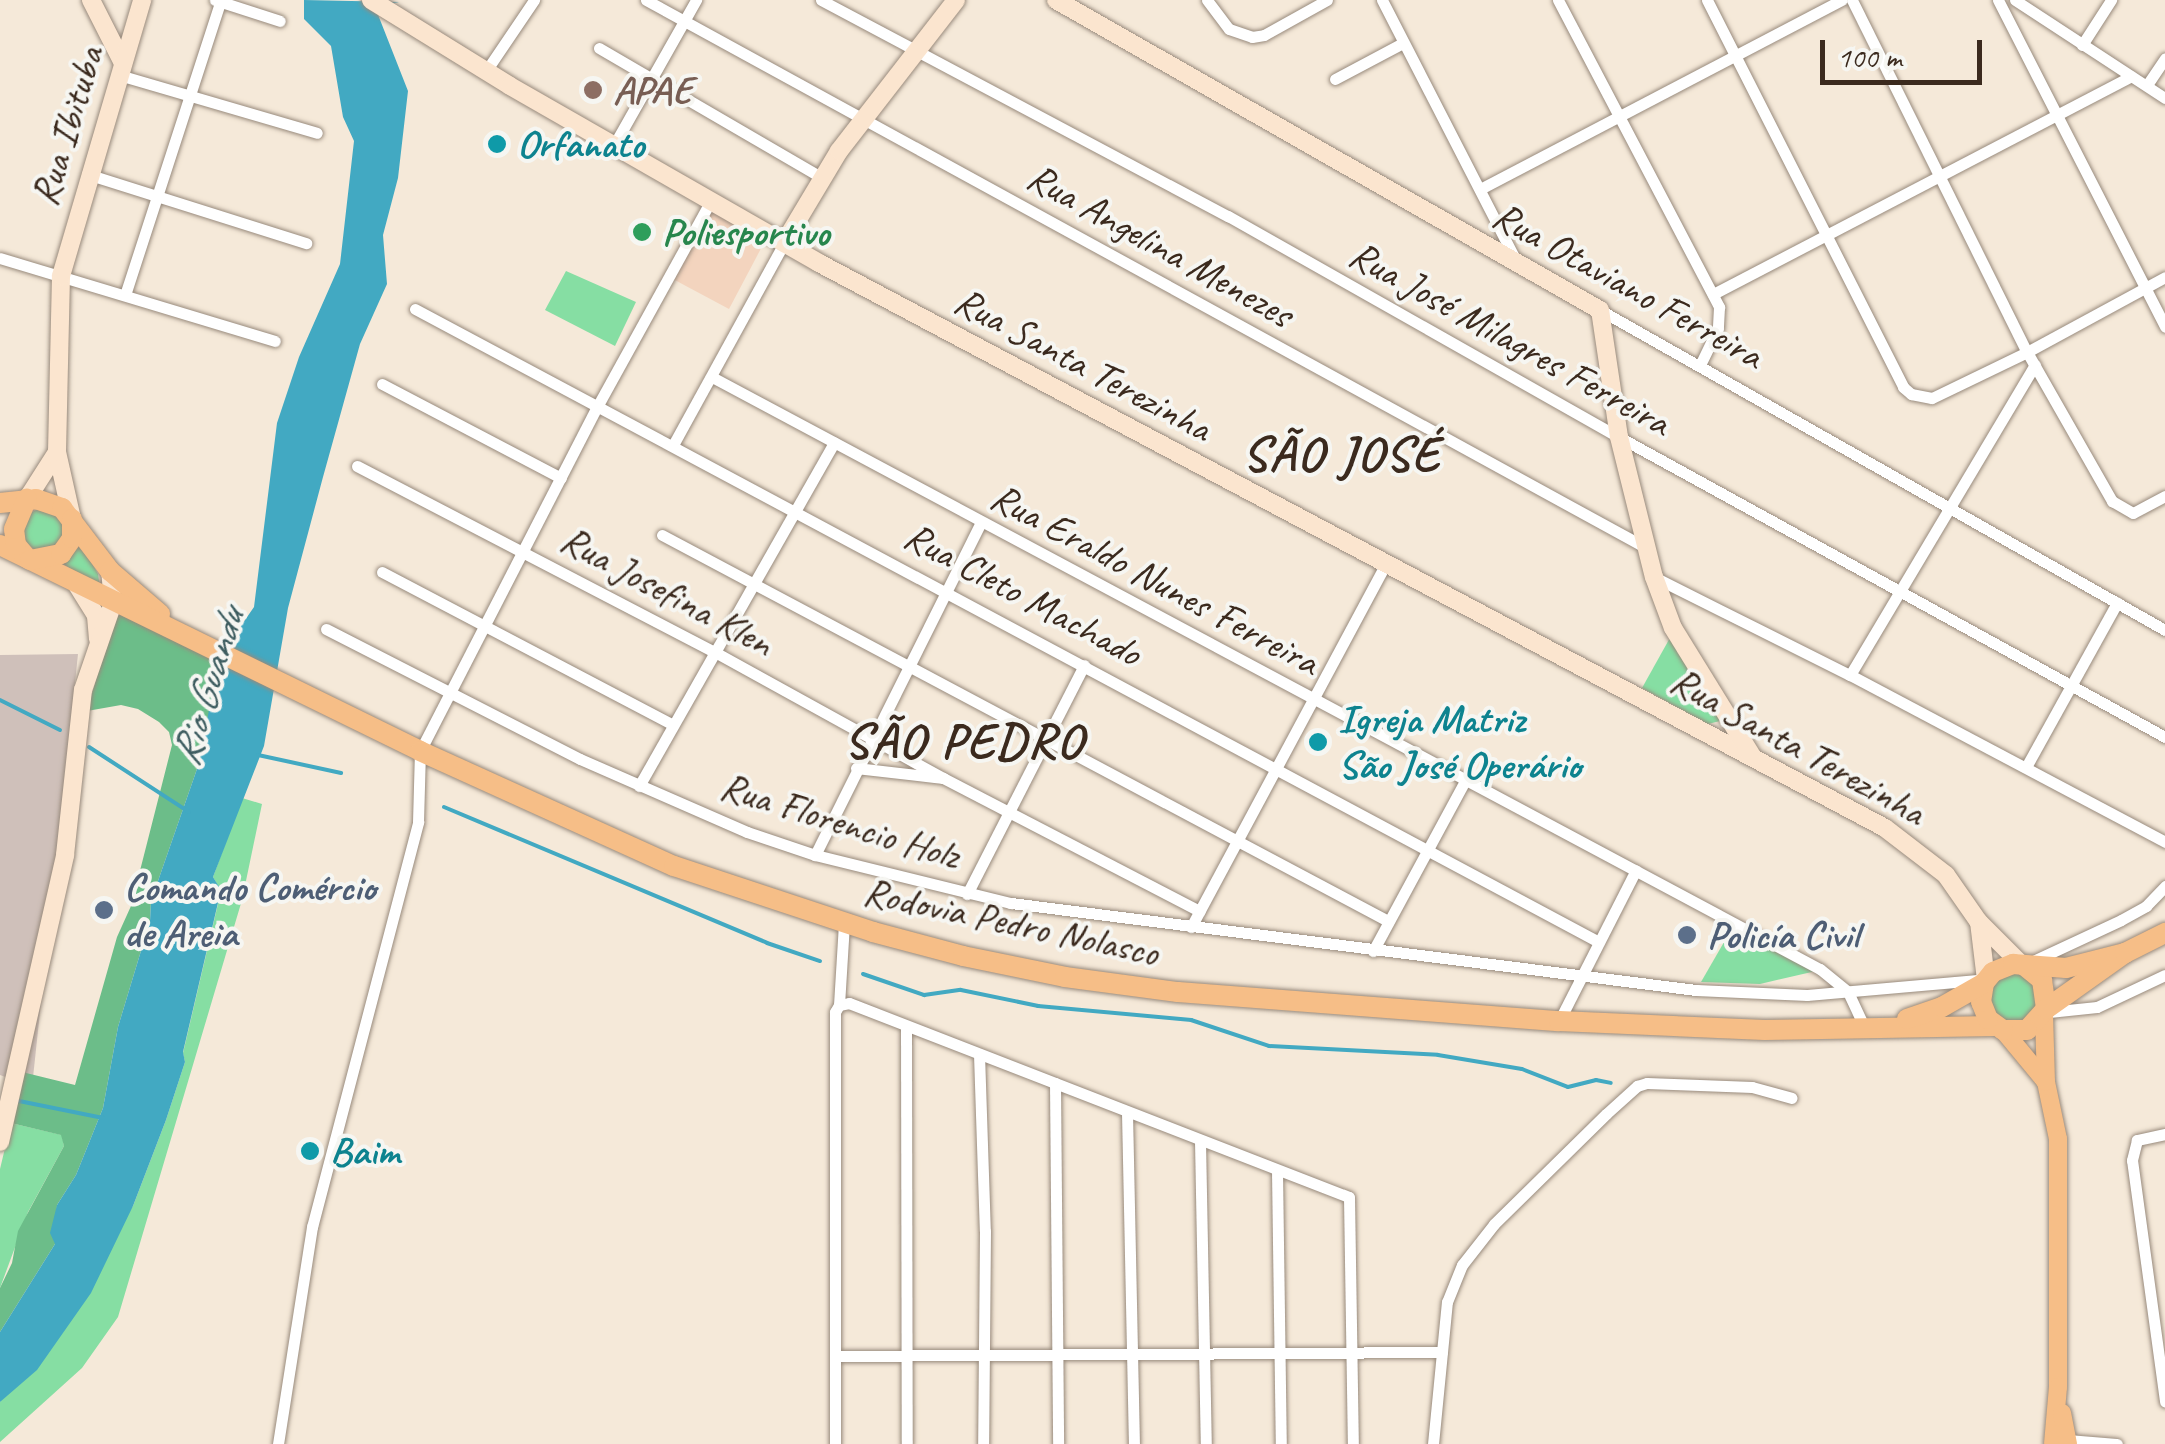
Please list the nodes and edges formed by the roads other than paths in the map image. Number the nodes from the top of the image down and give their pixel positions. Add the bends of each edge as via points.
1 (91, 0) edge
2 (142, 0) edge
3 (371, 0) edge
4 (534, 0) edge
5 (646, 0) edge
6 (696, 0) edge
7 (821, 0) edge
8 (956, 0) edge
9 (1056, 0) edge
10 (1207, 0) edge
11 (1328, 0) edge
12 (1382, 0) edge
13 (1558, 0) edge
14 (1708, 0) edge
15 (1842, 0) edge
16 (1852, 0) edge
17 (1998, 0) edge
18 (2015, 0) edge
19 (2111, 0) edge
20 (219, 1) edge
21 (280, 20) dead end
22 (682, 20) junction
23 (1403, 42) junction
24 (2082, 45) junction
25 (599, 48) dead end
26 (918, 52) junction
27 (1735, 54) junction
28 (2165, 58) edge
29 (121, 69) junction
30 (486, 71) junction
31 (2132, 76) junction
32 (649, 79) junction
33 (1335, 79) dead end
34 (2146, 85) junction
35 (191, 97) junction
36 (2165, 98) edge
37 (2057, 114) junction
38 (1618, 118) junction
39 (863, 120) junction
40 (317, 133) dead end
41 (614, 145) junction
42 (1940, 172) junction
43 (88, 174) junction
44 (822, 178) junction
45 (1480, 189) junction
46 (160, 196) junction
47 (710, 202) junction
48 (1828, 234) junction
49 (306, 243) dead end
50 (784, 243) junction
51 (0, 258) edge
52 (1517, 262) junction
53 (61, 276) junction
54 (2165, 277) edge
55 (2144, 287) junction
56 (1713, 294) junction
57 (126, 295) junction
58 (416, 308) dead end
59 (1600, 310) junction
60 (2165, 327) edge
61 (275, 341) dead end
62 (2028, 352) junction
63 (1700, 365) junction
64 (2035, 366) junction
65 (712, 377) junction
66 (382, 384) dead end
67 (598, 405) junction
68 (1619, 438) junction
69 (834, 443) junction
70 (673, 445) junction
71 (56, 452) junction
72 (358, 466) dead end
73 (560, 478) junction
74 (2165, 496) edge
75 (27, 500) junction
76 (0, 503) edge
77 (1947, 506) junction
78 (794, 508) junction
79 (72, 519) junction
80 (980, 524) junction
81 (662, 535) dead end
82 (0, 545) edge
83 (1644, 546) junction
84 (521, 551) junction
85 (28, 560) junction
86 (1386, 564) junction
87 (110, 571) junction
88 (382, 572) dead end
89 (1654, 578) junction
90 (754, 582) junction
91 (77, 586) junction
92 (948, 590) junction
93 (1898, 590) junction
94 (113, 603) junction
95 (2117, 603) junction
96 (485, 623) junction
97 (326, 629) dead end
98 (2165, 630) edge
99 (193, 637) junction
100 (97, 651) junction
101 (714, 651) junction
102 (910, 665) junction
103 (1084, 666) junction
104 (1850, 675) junction
105 (2070, 686) junction
106 (452, 691) junction
107 (1315, 700) junction
108 (671, 724) junction
109 (1730, 724) junction
110 (1712, 736) junction
111 (1047, 737) junction
112 (2165, 737) edge
113 (871, 739) junction
114 (420, 751) junction
115 (1752, 756) junction
116 (1277, 767) junction
117 (856, 768) junction
118 (2026, 768) junction
119 (944, 778) junction
120 (1466, 779) junction
121 (639, 786) junction
122 (1009, 810) junction
123 (1238, 840) junction
124 (2165, 842) edge
125 (1427, 849) junction
126 (815, 855) junction
127 (1636, 870) junction
128 (2165, 886) edge
129 (967, 894) junction
130 (1200, 911) junction
131 (1388, 921) junction
132 (844, 922) junction
133 (1978, 922) junction
134 (1191, 927) junction
135 (2165, 933) edge
136 (1597, 941) junction
137 (1373, 950) junction
138 (2125, 953) junction
139 (2025, 966) junction
140 (2165, 975) edge
141 (1579, 976) junction
142 (1985, 982) junction
143 (1848, 992) junction
144 (839, 1004) junction
145 (2045, 1012) junction
146 (1559, 1021) junction
147 (906, 1026) junction
148 (1871, 1027) junction
149 (1999, 1028) junction
150 (979, 1054) junction
151 (2046, 1082) junction
152 (1055, 1083) junction
153 (1792, 1098) dead end
154 (1127, 1112) junction
155 (2165, 1134) edge
156 (1200, 1141) junction
157 (0, 1142) edge
158 (1277, 1171) junction
159 (1353, 1352) junction
160 (1442, 1352) junction
161 (1280, 1353) junction
162 (1133, 1354) junction
163 (1206, 1354) junction
164 (908, 1355) junction
165 (1056, 1355) junction
166 (837, 1356) junction
167 (982, 1356) junction
168 (2165, 1402) edge
169 (2062, 1443) edge
170 (278, 1444) edge
171 (835, 1444) edge
172 (907, 1444) edge
173 (983, 1444) edge
174 (1058, 1444) edge
175 (1134, 1444) edge
176 (1206, 1444) edge
177 (1281, 1444) edge
178 (1354, 1444) edge
179 (1433, 1444) edge
180 (2089, 1444) edge
181 (2116, 1444) edge

1 - 29 street
2 - 29 street, Rua Ibituba
3 - 30 street, Rua Santa Terezinha
4 - 30 street
5 - 22 street, Rua Angelina Menezes
6 - 22 street
7 - 26 street, Rua José Milagres Ferreira
8 - 26 street
9 - 52 street, Rua Otaviano Ferreira
10 - 11 street via 1240,35 1264,35
12 - 23 street
13 - 38 street
14 - 27 street
15 - 27 street
16 - 42 street
17 - 37 street
18 - 24 street
19 - 24 street
20 - 21 street
20 - 35 street
22 - 32 street
22 - 39 street, Rua Angelina Menezes
23 - 33 street
23 - 45 street
24 - 31 street
25 - 32 street
26 - 39 street
26 - 68 street, Rua José Milagres Ferreira via 1228,216
27 - 38 street
27 - 48 street
28 - 34 street
29 - 35 street
29 - 43 street, Rua Ibituba
30 - 41 street, Rua Santa Terezinha
31 - 34 street
31 - 37 street
32 - 41 street
32 - 44 street
34 - 36 street
35 - 40 street
35 - 46 street
37 - 42 street
37 - 55 street
38 - 45 street
38 - 56 street
39 - 44 street
39 - 83 street, Rua Angelina Menezes
41 - 47 street, Rua Santa Terezinha
42 - 48 street
42 - 62 street
43 - 46 street
43 - 53 street, Rua Ibituba
44 - 50 street
45 - 52 street
46 - 49 street
46 - 57 street
47 - 50 street, Rua Santa Terezinha
47 - 67 street
48 - 56 street
48 - 62 street via 1903,388 1932,398
50 - 65 street
50 - 86 street, Rua Santa Terezinha
51 - 53 street
52 - 59 street, Rua Otaviano Ferreira
53 - 57 street
53 - 71 street, Rua Ibituba
54 - 55 street
55 - 60 street
55 - 62 street
56 - 63 street via 1722,318
57 - 61 street
58 - 67 street, Rua Cleto Machado
59 - 63 street, Rua Otaviano Ferreira
59 - 68 street
62 - 64 street
63 - 77 street, Rua Otaviano Ferreira
64 - 74 street via 2112,501 2132,513
64 - 77 street
65 - 69 street, Rua Eraldo Nunes Ferreira
65 - 70 street
66 - 73 street
67 - 70 street, Rua Cleto Machado
67 - 73 street
68 - 83 street
68 - 93 street, Rua José Milagres Ferreira
69 - 78 street
69 - 80 street, Rua Eraldo Nunes Ferreira
70 - 78 street, Rua Cleto Machado
71 - 75 street, Rua Ibituba
71 - 79 street, Rua Ibituba
72 - 84 street, Rua Josefina Klen
73 - 84 street
75 - 76 highway
75 - 79 highway via 53,503
75 - 85 highway via 14,529
77 - 93 street
77 - 95 street, Rua Otaviano Ferreira
78 - 90 street
78 - 92 street, Rua Cleto Machado
79 - 85 highway via 72,538 61,554
79 - 87 highway, Rodovia Pedro Nolasco
80 - 92 street
80 - 107 street, Rua Eraldo Nunes Ferreira
81 - 90 street
82 - 85 highway, Rodovia Pedro Nolasco
83 - 89 street
84 - 96 street
84 - 101 street, Rua Josefina Klen
85 - 91 highway, Rodovia Pedro Nolasco
86 - 107 street
86 - 110 street, Rua Santa Terezinha
87 - 94 street
87 - 99 highway, Rodovia Pedro Nolasco
88 - 96 street
89 - 104 street
89 - 109 street via 1674,628
90 - 101 street
90 - 102 street
91 - 94 highway, Rodovia Pedro Nolasco
91 - 100 street via 96,616
92 - 102 street
92 - 103 street, Rua Cleto Machado
93 - 104 street
93 - 105 street, Rua José Milagres Ferreira
94 - 99 highway, Rodovia Pedro Nolasco
94 - 100 street
95 - 98 street, Rua Otaviano Ferreira
95 - 105 street
96 - 106 street
96 - 108 street
97 - 106 street, Rua Florencio Holz
99 - 114 highway, Rodovia Pedro Nolasco
100 - 157 street via 81,701 65,855
101 - 108 street
101 - 113 street, Rua Josefina Klen
102 - 111 street
102 - 113 street
103 - 111 street
103 - 116 street, Rua Cleto Machado
104 - 118 street
105 - 112 street, Rua José Milagres Ferreira
105 - 118 street
106 - 114 street
106 - 121 street, Rua Florencio Holz
107 - 116 street
107 - 120 street, Rua Eraldo Nunes Ferreira
108 - 121 street
109 - 110 street
109 - 115 street
110 - 115 street, Rua Santa Terezinha
111 - 122 street
111 - 123 street
113 - 117 street
113 - 119 street, Rua Josefina Klen
114 - 132 highway, Rodovia Pedro Nolasco via 674,866
114 - 170 street via 418,822 312,1227
115 - 133 street, Rua Santa Terezinha via 1913,846 1946,874
116 - 123 street
116 - 125 street, Rua Cleto Machado
117 - 119 street
117 - 126 street
118 - 124 street
119 - 122 street, Rua Josefina Klen
120 - 125 street
120 - 127 street, Rua Eraldo Nunes Ferreira
121 - 126 street, Rua Florencio Holz
122 - 129 street
122 - 130 street, Rua Josefina Klen
123 - 130 street
123 - 131 street
125 - 131 street
125 - 136 street, Rua Cleto Machado
126 - 129 street, Rua Florencio Holz
127 - 136 street
127 - 143 street, Rua Eraldo Nunes Ferreira via 1820,969
128 - 139 street via 2146,906
129 - 134 street, Rua Florencio Holz
130 - 134 street
131 - 137 street
132 - 144 street
132 - 146 highway, Rodovia Pedro Nolasco via 1065,977
133 - 139 street
133 - 142 street
134 - 137 street, Rua Florencio Holz
135 - 138 highway
136 - 141 street
137 - 141 street, Rua Florencio Holz
138 - 139 highway via 2066,968
138 - 145 highway
139 - 142 highway via 2002,967
139 - 145 highway via 2042,980
140 - 145 street via 2097,1007
141 - 143 street, Rua Florencio Holz via 1726,992
141 - 146 street
142 - 143 street, Rua Florencio Holz
142 - 148 highway, Rodovia Pedro Nolasco via 1942,1007
142 - 149 highway via 1983,1011
143 - 148 street, Rua Eraldo Nunes Ferreira
144 - 147 street
144 - 166 street
145 - 149 highway via 2026,1030
145 - 151 main road
146 - 148 highway, Rodovia Pedro Nolasco via 1765,1030
147 - 150 street
147 - 164 street
148 - 149 highway, Rodovia Pedro Nolasco
149 - 151 main road
150 - 152 street
150 - 167 street via 986,1231
151 - 169 main road via 2058,1139
152 - 154 street
152 - 165 street
153 - 160 street via 1752,1087 1637,1086 1494,1224 1462,1266 1447,1302
154 - 156 street
154 - 162 street
155 - 168 street via 2137,1140 2132,1160
156 - 158 street
156 - 163 street
158 - 159 street via 1352,1202
158 - 161 street
159 - 160 street
159 - 161 street
159 - 178 street
160 - 179 street
161 - 163 street
161 - 177 street
162 - 163 street
162 - 165 street
162 - 175 street
163 - 176 street
164 - 166 street
164 - 167 street
164 - 172 street
165 - 167 street
165 - 174 street
166 - 171 street
167 - 173 street
169 - 180 street
180 - 181 street

